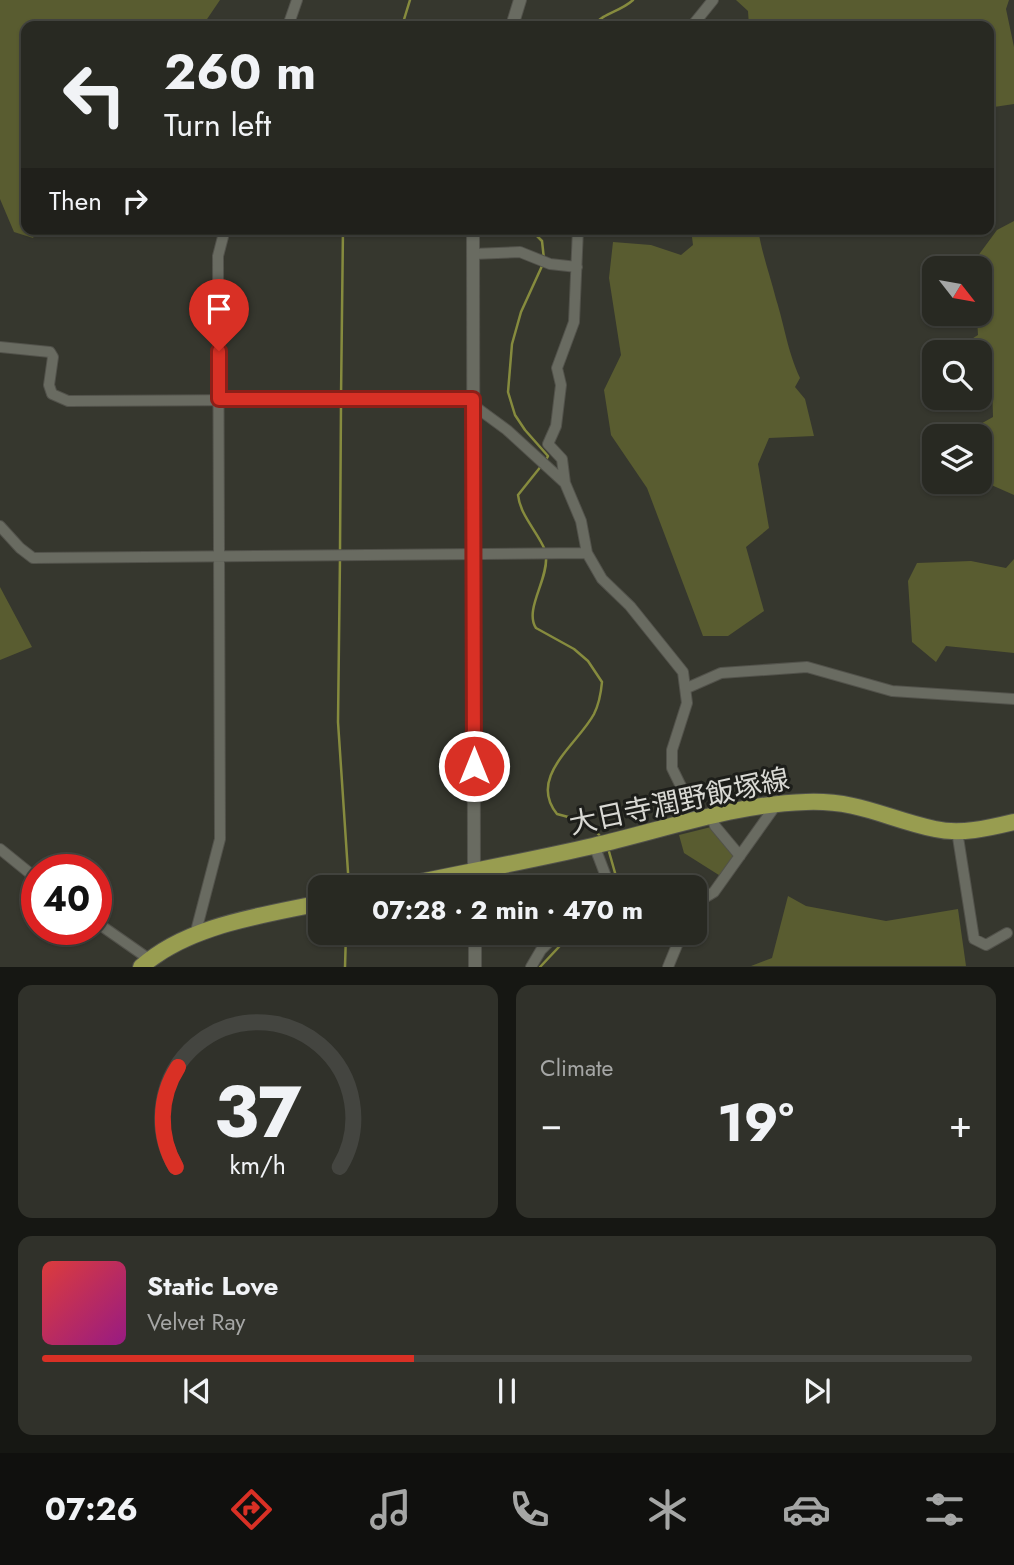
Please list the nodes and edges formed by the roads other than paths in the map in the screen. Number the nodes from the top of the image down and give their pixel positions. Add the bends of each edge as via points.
1 (297, 0) edge
2 (520, 0) edge
3 (713, 0) edge
4 (290, 21) edge
5 (514, 21) edge
6 (696, 21) edge
7 (223, 235) edge
8 (473, 235) edge
9 (578, 235) edge
10 (473, 254) junction
11 (577, 267) junction
12 (0, 347) edge
13 (219, 399) junction
14 (473, 402) junction
15 (565, 483) junction
16 (0, 526) edge
17 (587, 553) junction
18 (474, 556) junction
19 (220, 557) junction
20 (687, 688) junction
21 (1014, 699) edge
22 (776, 805) junction
23 (705, 818) junction
24 (1014, 822) edge
25 (957, 831) junction
26 (594, 845) junction
27 (0, 849) edge
28 (740, 856) junction
29 (21, 866) edge
30 (474, 875) edge
31 (488, 875) edge
32 (605, 875) edge
33 (707, 896) edge
34 (308, 906) edge
35 (1007, 933) dead end
36 (112, 935) edge
37 (195, 935) junction
38 (475, 945) edge
39 (546, 945) edge
40 (677, 945) edge
41 (145, 963) edge
42 (475, 967) edge
43 (531, 967) edge
44 (668, 967) edge

1 - 4 street
2 - 5 street
3 - 6 street
7 - 13 street via 218,256
8 - 10 street
9 - 11 street
10 - 11 street via 520,252 550,264
10 - 14 street
11 - 15 street via 574,322 557,368 561,385 556,426 548,444 562,459
12 - 13 street via 50,352 52,394 68,401
13 - 14 street
13 - 19 street
14 - 15 street
14 - 18 street
15 - 17 street via 581,521
16 - 19 street via 33,558
17 - 18 street
17 - 20 street via 602,579 671,655
18 - 19 street
18 - 30 street
19 - 37 street via 220,839
20 - 21 street via 721,673 807,667 892,691
20 - 23 street via 672,768
22 - 23 main road, 大日寺潤野飯塚線
22 - 25 main road, 大日寺潤野飯塚線 via 856,805 936,830
22 - 28 street
23 - 26 main road, 大日寺潤野飯塚線
23 - 28 street
24 - 25 main road, 大日寺潤野飯塚線
25 - 35 street via 974,939 986,945
26 - 31 main road, 大日寺潤野飯塚線
26 - 32 street
27 - 29 street
28 - 33 street
34 - 37 main road
36 - 41 street
37 - 41 main road
38 - 42 street
39 - 43 street
40 - 44 street

